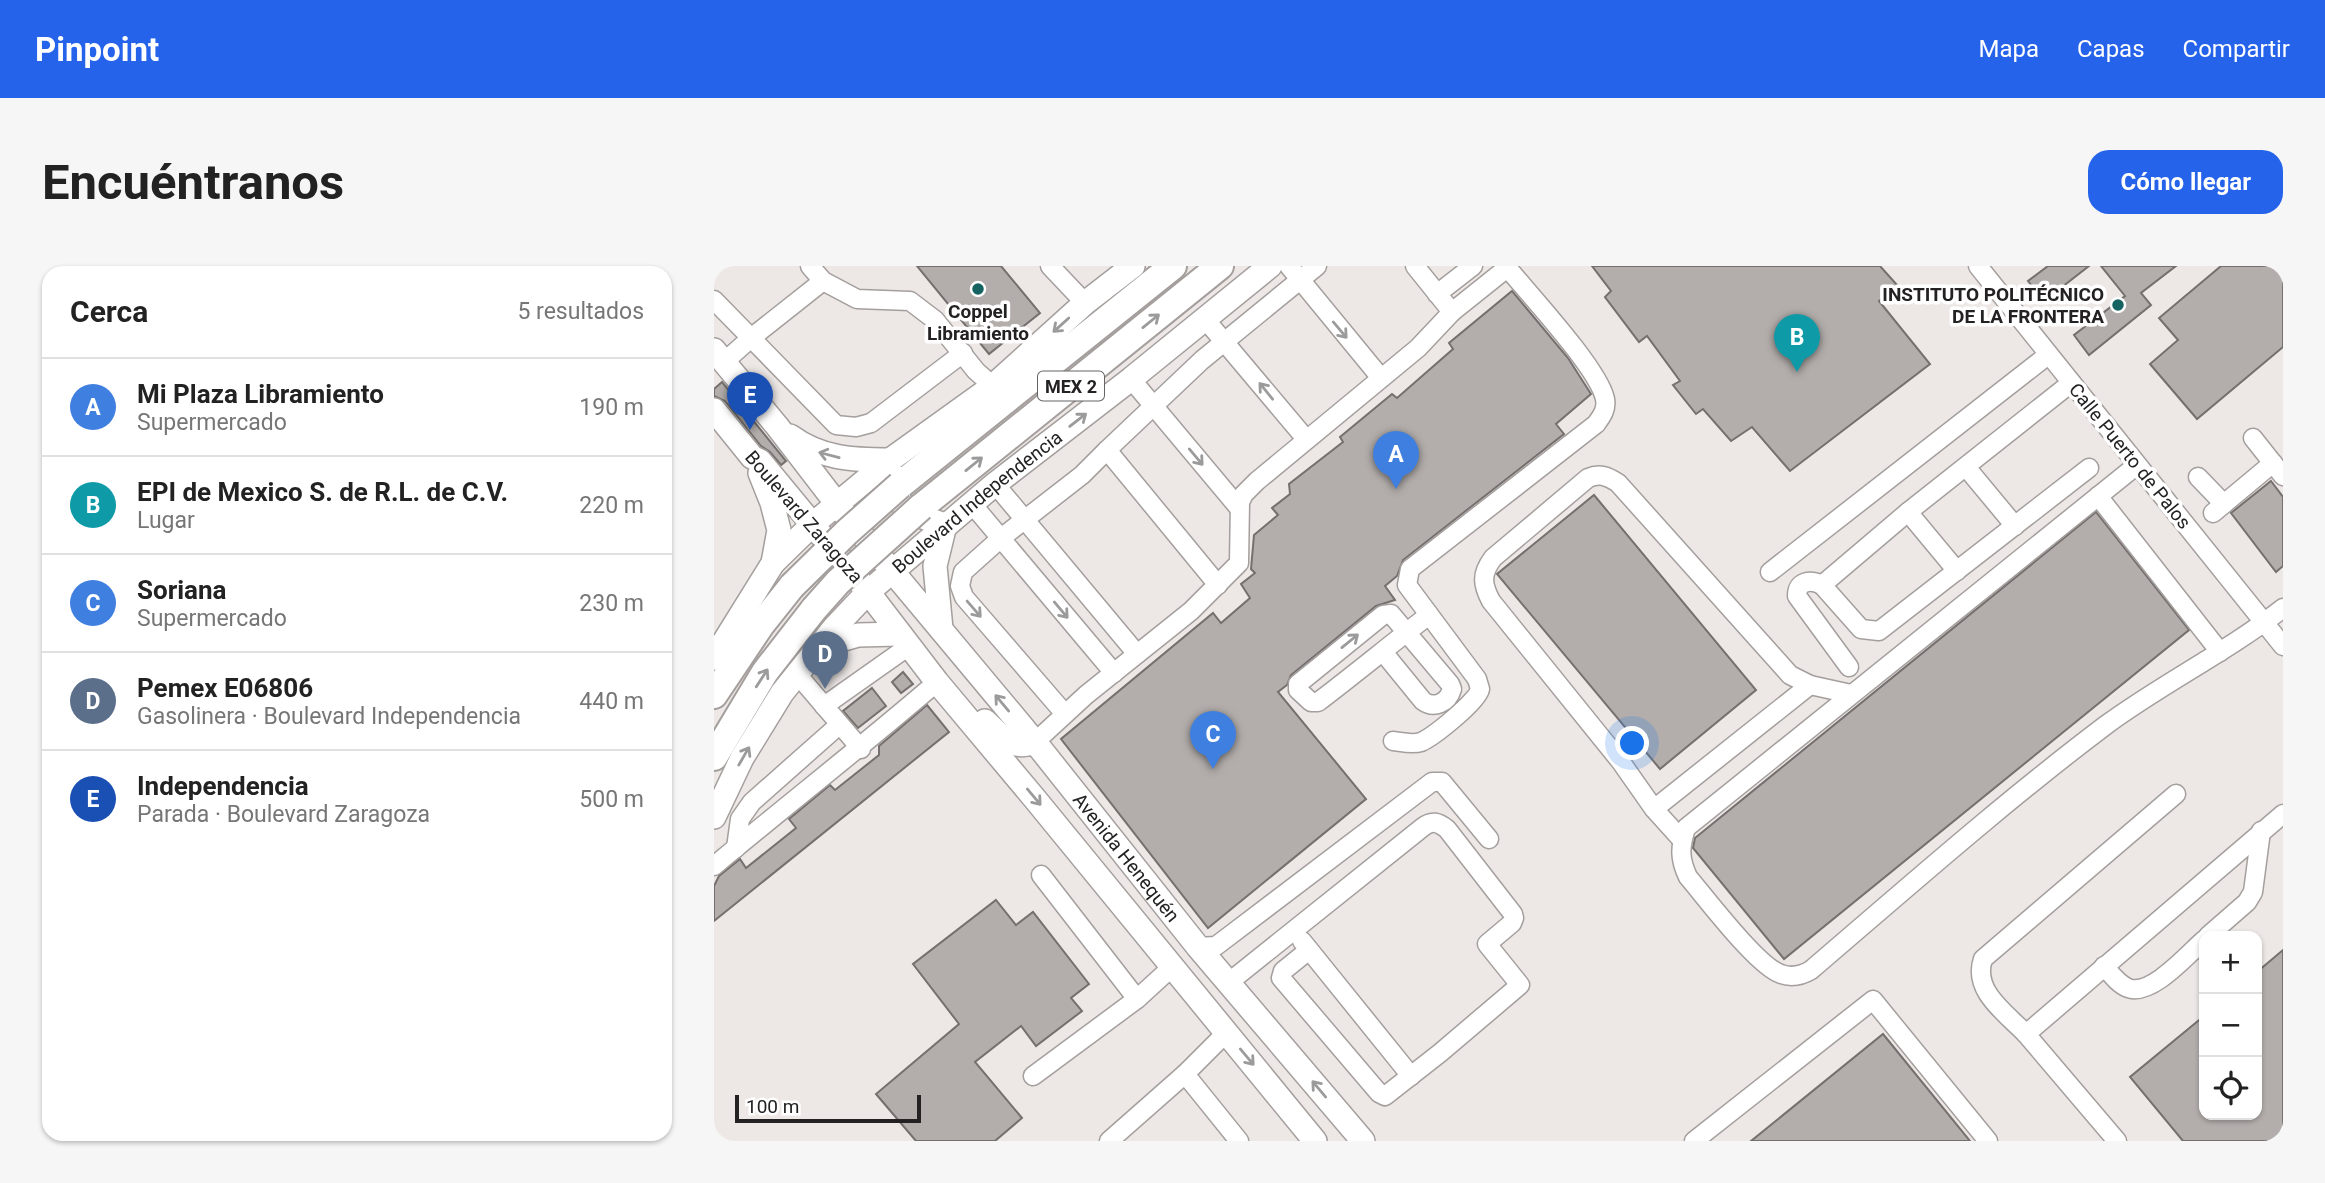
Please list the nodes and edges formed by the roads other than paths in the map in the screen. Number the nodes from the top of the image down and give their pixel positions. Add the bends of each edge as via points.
1 (810, 266) edge
2 (1050, 266) edge
3 (1133, 266) edge
4 (1173, 266) edge
5 (1220, 266) edge
6 (1270, 266) edge
7 (1289, 266) edge
8 (1317, 266) edge
9 (1415, 266) edge
10 (1473, 266) edge
11 (1979, 266) edge
12 (1506, 267) edge
13 (823, 281) junction
14 (1300, 281) junction
15 (1437, 294) junction
16 (714, 300) edge
17 (1085, 303) junction
18 (1452, 312) junction
19 (1205, 319) junction
20 (751, 338) junction
21 (1227, 342) junction
22 (963, 353) junction
23 (2048, 355) junction
24 (719, 356) edge
25 (1381, 378) junction
26 (1131, 379) junction
27 (2071, 383) junction
28 (993, 386) junction
29 (1153, 405) junction
30 (714, 410) edge
31 (777, 425) junction
32 (2253, 438) dead end
33 (1306, 439) junction
34 (1107, 450) junction
35 (899, 454) junction
36 (752, 457) junction
37 (2137, 465) junction
38 (1966, 467) junction
39 (2089, 468) dead end
40 (2278, 470) edge
41 (2198, 477) dead end
42 (995, 484) junction
43 (2098, 496) junction
44 (972, 504) junction
45 (837, 505) junction
46 (1239, 508) junction
47 (1908, 512) junction
48 (1025, 520) junction
49 (813, 524) junction
50 (946, 525) junction
51 (2015, 526) junction
52 (1001, 538) junction
53 (1957, 571) junction
54 (893, 572) junction
55 (1770, 572) dead end
56 (768, 573) junction
57 (1218, 585) junction
58 (1822, 585) junction
59 (868, 592) junction
60 (2283, 608) edge
61 (1429, 615) junction
62 (2264, 623) junction
63 (941, 629) junction
64 (1407, 633) junction
65 (827, 637) junction
66 (905, 640) junction
67 (2283, 646) edge
68 (1383, 652) junction
69 (2220, 652) junction
70 (1137, 654) junction
71 (714, 658) edge
72 (971, 666) junction
73 (1849, 667) dead end
74 (1114, 673) junction
75 (797, 674) junction
76 (937, 682) junction
77 (1810, 685) junction
78 (1851, 694) junction
79 (714, 695) edge
80 (953, 701) junction
81 (824, 706) junction
82 (1065, 714) junction
83 (839, 725) junction
84 (1393, 741) dead end
85 (1035, 742) junction
86 (860, 749) junction
87 (714, 757) edge
88 (2176, 794) dead end
89 (1654, 809) junction
90 (2283, 814) edge
91 (714, 817) edge
92 (2262, 831) junction
93 (1489, 839) dead end
94 (1682, 840) junction
95 (736, 848) junction
96 (714, 866) edge
97 (1041, 875) dead end
98 (1293, 930) junction
99 (2214, 931) edge
100 (2199, 944) edge
101 (1198, 947) junction
102 (1309, 950) junction
103 (2104, 966) junction
104 (1172, 967) junction
105 (1228, 983) junction
106 (1137, 999) junction
107 (1227, 1033) junction
108 (2026, 1034) junction
109 (1185, 1074) junction
110 (1033, 1076) dead end
111 (1411, 1076) junction
112 (1109, 1141) edge
113 (1239, 1141) edge
114 (1315, 1141) edge
115 (1363, 1141) edge
116 (1694, 1141) edge
117 (1988, 1141) edge
118 (2117, 1141) edge

1 - 13 street
2 - 17 street
3 - 17 main road, MEX 2
4 - 79 highway, MEX 2, bridge via 847,532 792,586
87 -> 5 highway, MEX 2, bridge via 765,672 838,582 921,507
6 - 19 main road, Boulevard Independencia / MEX 2
7 - 14 street
8 - 14 street
9 - 15 street
10 - 15 street
11 - 23 street, Calle Puerto de Palos
12 - 18 street
12 - 61 street via 1593,372 1605,400 1604,413 1596,424 1410,569 1408,585
13 - 20 street
13 - 22 street via 857,299 910,301 935,320
14 - 21 street
14 -> 25 street
15 - 18 street
16 - 20 street
17 -> 28 main road, MEX 2
18 - 25 street
19 - 21 street
19 - 26 main road, Boulevard Independencia / MEX 2
20 - 22 street via 836,425 851,428 871,423
20 - 24 street
21 - 29 street
33 -> 21 street
22 - 28 street
23 - 27 street, Calle Puerto de Palos
23 - 55 street
24 - 31 main road, Boulevard Zaragoza
25 - 33 street
26 - 29 street
42 -> 26 main road, Boulevard Independencia / MEX 2
27 - 37 street, Calle Puerto de Palos
27 - 38 street
28 - 35 main road, MEX 2
29 - 34 street
29 -> 46 street
30 - 36 main road, Boulevard Zaragoza
35 -> 31 main road via 839,458 821,454
31 - 45 main road, Boulevard Zaragoza
32 - 40 street
33 - 46 street via 1244,494
34 - 48 street
34 - 57 street
35 - 45 main road, MEX 2
35 - 50 main road via 893,485 896,498 921,517
36 - 49 main road, Boulevard Zaragoza
36 - 56 main road via 779,530
37 - 43 street
37 - 62 street, Calle Puerto de Palos
38 - 47 street
38 - 51 street
39 - 51 street
40 - 41 street via 2218,509
42 - 44 main road, Boulevard Independencia / MEX 2
42 - 48 street
43 - 69 street
43 - 78 street
44 - 50 main road, Boulevard Independencia / MEX 2
44 - 52 street
45 - 49 main road, MEX 2
45 - 54 main road, Boulevard Zaragoza
46 - 57 street via 1239,563
47 - 53 street
47 - 58 street
48 - 52 street
48 - 70 street
49 - 56 main road, MEX 2
49 - 59 main road, Boulevard Zaragoza
50 - 54 main road, Boulevard Independencia / MEX 2
50 - 63 main road via 935,566
51 - 53 street
52 -> 74 street
52 -> 82 street via 963,572 960,586 964,597
53 - 58 street via 1873,632 1861,629
54 - 59 main road, Boulevard Independencia / MEX 2
54 - 63 main road, Avenida Henequén
56 - 65 main road via 809,581 827,597
56 - 71 main road, MEX 2
57 - 70 street
58 - 73 street via 1802,584 1797,596
59 - 65 main road, Boulevard Independencia / MEX 2
59 - 66 main road, Avenida Henequén
60 - 62 street
61 - 64 street
61 - 84 street via 1477,679 1479,695 1424,741
62 - 67 street, Calle Puerto de Palos
62 - 69 street
63 - 72 main road, Avenida Henequén
64 - 68 street
64 - 68 street via 1450,684 1450,695 1437,706 1423,701
68 -> 64 street via 1316,703 1298,692 1298,684 1383,615 1391,614
65 - 66 main road
65 - 75 main road, Boulevard Independencia / MEX 2
66 - 76 main road, Avenida Henequén
66 - 81 street
69 - 94 street via 2105,726 1802,975 1790,977 1765,967 1688,877 1682,864
70 - 74 street
72 - 76 main road via 956,665
85 -> 72 main road, Avenida Henequén
74 - 82 street
75 - 81 street
91 -> 75 main road, Boulevard Independencia / MEX 2 via 742,758
76 - 80 main road, Avenida Henequén
76 - 86 street
77 - 78 street
77 - 89 street
77 - 89 street via 1790,675 1618,482 1602,475 1588,478 1493,558 1483,584 1491,601
78 - 94 street via 1693,820
80 - 85 main road via 972,709 1012,744
80 -> 104 main road, Avenida Henequén
81 - 83 street
82 - 85 street
83 - 86 street
83 - 95 street via 752,802 740,819
85 - 101 main road, Avenida Henequén
86 - 95 street
88 - 108 street via 1983,959 1979,975 1984,989
89 - 94 street
90 - 92 street
92 - 99 street via 2253,892
92 - 103 street
93 - 101 street via 1442,782 1432,782 1216,946
95 - 96 street
97 - 106 street
98 - 102 street
98 - 105 street
98 - 111 street via 1429,822 1447,829 1513,914 1512,923 1488,944 1520,985
100 - 103 street via 2146,989 2125,987
101 - 104 main road
101 - 105 main road, Avenida Henequén
102 - 111 street
102 - 111 street via 1283,971 1285,985 1382,1095 1387,1096
103 - 108 street
104 - 106 street
104 - 107 main road, Avenida Henequén
115 -> 105 main road, Avenida Henequén
106 - 110 street
107 - 109 street
107 -> 114 main road, Avenida Henequén
108 - 118 street
109 - 112 street
109 - 113 street
116 - 117 street via 1873,1000

